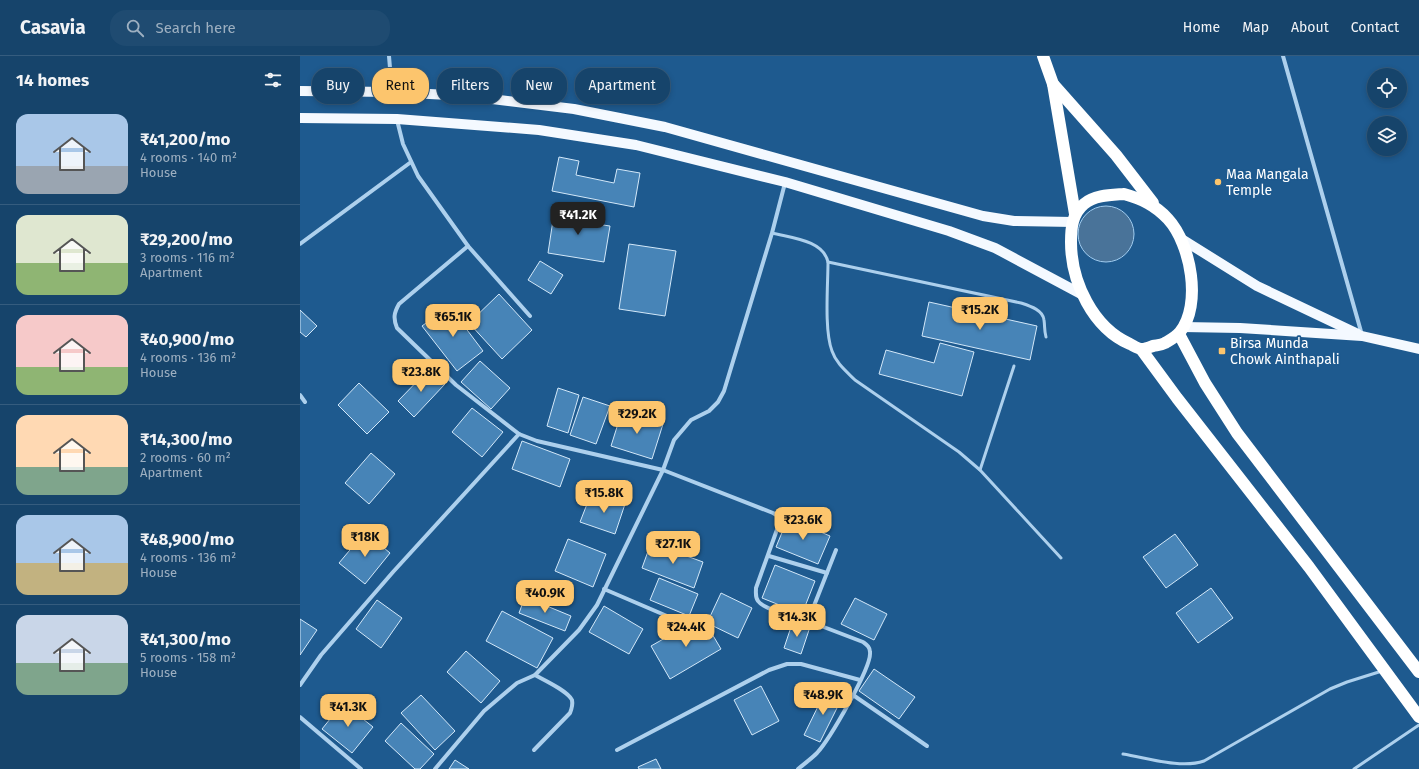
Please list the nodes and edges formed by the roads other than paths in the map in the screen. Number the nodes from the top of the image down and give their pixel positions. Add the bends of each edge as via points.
1 (390, 56) edge
2 (1043, 56) edge
3 (1283, 56) edge
4 (391, 68) edge
5 (1053, 84) junction
6 (300, 91) edge
7 (372, 92) edge
8 (429, 94) edge
9 (300, 118) edge
10 (397, 119) junction
11 (411, 162) junction
12 (786, 182) junction
13 (1157, 208) junction
14 (1074, 218) junction
15 (772, 233) junction
16 (1180, 238) junction
17 (300, 244) edge
18 (468, 246) junction
19 (828, 262) junction
20 (1083, 295) junction
21 (530, 316) dead end
22 (1181, 330) junction
23 (1362, 336) junction
24 (1046, 337) dead end
25 (1141, 349) junction
26 (1419, 349) edge
27 (1014, 366) dead end
28 (300, 395) edge
29 (305, 402) dead end
30 (519, 434) junction
31 (663, 470) junction
32 (980, 470) junction
33 (836, 550) dead end
34 (769, 556) junction
35 (1061, 558) dead end
36 (827, 573) junction
37 (604, 589) junction
38 (808, 621) junction
39 (681, 622) dead end
40 (1386, 670) junction
41 (1419, 672) edge
42 (535, 675) junction
43 (860, 680) junction
44 (300, 685) edge
45 (852, 695) junction
46 (300, 717) edge
47 (1419, 717) edge
48 (1419, 725) edge
49 (927, 746) dead end
50 (534, 750) dead end
51 (617, 750) dead end
52 (1123, 754) dead end
53 (361, 769) edge
54 (435, 769) edge
55 (798, 769) edge
56 (1354, 769) edge

1 - 4 street
2 - 5 highway
3 - 23 street
5 - 13 highway via 1116,155
5 - 14 highway
6 - 7 main road
8 - 14 main road via 574,109 665,127 983,216 1014,221
9 - 10 main road
10 - 11 street via 402,144
10 - 12 main road via 540,130 636,146
11 - 17 street
11 - 18 street via 418,176
12 - 15 street
12 - 20 main road via 949,231 995,248
13 - 14 highway via 1124,194 1101,196 1084,203
13 - 16 highway via 1170,220
14 - 20 highway via 1071,228 1071,254 1074,272
15 - 19 lane via 821,248
15 - 31 street via 724,391 709,411 691,420 681,430 674,440
16 - 22 highway via 1188,260 1192,300 1187,320
16 - 23 main road via 1256,286
18 - 21 street
18 - 30 street via 399,304 393,319 397,328 456,385
19 - 24 lane via 1021,303 1040,312 1044,320
19 - 32 lane via 828,333 832,351 842,368
20 - 25 highway via 1108,330 1120,340
22 - 23 main road via 1240,328
22 - 25 highway via 1162,344
22 - 41 highway via 1205,382 1237,433
23 - 26 main road
25 - 40 highway
27 - 32 lane
28 - 29 street
30 - 31 street via 537,441
30 - 44 street via 393,572 321,655
31 - 34 street via 778,516 779,524
31 - 37 street
32 - 35 lane
33 - 36 street
34 - 36 street
34 - 38 street via 756,588 758,602
36 - 38 street
37 - 39 street
37 - 42 street via 597,605 579,630
38 - 43 street via 863,642 870,648 871,654
40 - 47 highway
40 - 52 lane via 1330,689 1195,764 1184,765
42 - 50 street via 565,693 573,706
42 - 54 street via 517,683 484,711
43 - 45 street
43 - 51 street via 801,664 787,664 769,670
45 - 49 street
45 - 55 street via 827,740
46 - 53 street
48 - 56 lane

